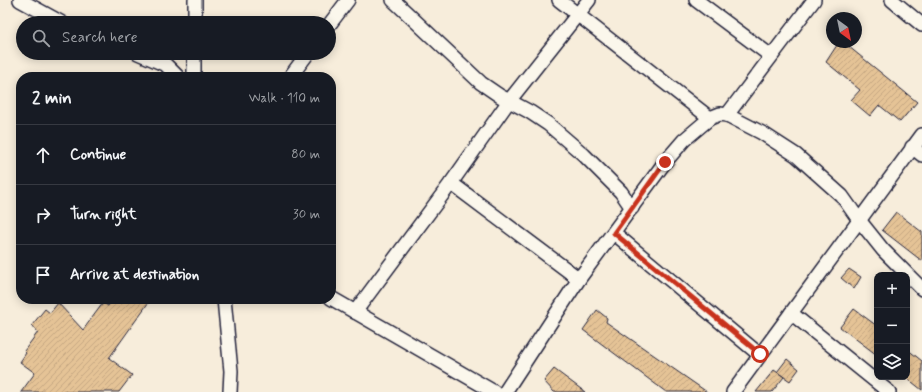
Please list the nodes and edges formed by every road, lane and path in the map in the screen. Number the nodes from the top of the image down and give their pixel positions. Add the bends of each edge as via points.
1 (20, 0) edge
2 (194, 0) edge
3 (348, 0) edge
4 (393, 0) edge
5 (559, 0) edge
6 (589, 0) edge
7 (696, 0) edge
8 (814, 0) edge
9 (892, 0) edge
10 (577, 15) junction
11 (49, 16) edge
12 (194, 16) edge
13 (336, 16) edge
14 (922, 25) edge
15 (771, 56) junction
16 (154, 60) edge
17 (194, 60) edge
18 (303, 60) edge
19 (173, 72) edge
20 (194, 72) edge
21 (294, 72) edge
22 (509, 101) junction
23 (727, 115) junction
24 (710, 118) junction
25 (922, 135) edge
26 (917, 151) edge
27 (451, 183) junction
28 (632, 208) junction
29 (859, 220) junction
30 (614, 233) junction
31 (580, 279) junction
32 (922, 289) edge
33 (336, 301) edge
34 (224, 304) edge
35 (355, 312) junction
36 (791, 313) junction
37 (760, 354) junction
38 (230, 392) edge
39 (494, 392) edge
40 (505, 392) edge
41 (733, 392) edge
42 (889, 392) edge

1 - 11 street
2 - 12 street
3 - 13 street
4 - 22 street via 481,83
5 - 10 street
6 - 10 street
7 - 15 street
8 - 15 street
9 - 14 street
10 - 22 street
10 - 24 street
15 - 23 street
16 - 19 street via 166,65
17 - 20 street
18 - 21 street
22 - 27 street
22 - 28 street via 548,124 578,150 621,192
23 - 24 street via 720,114
23 - 29 street via 796,155 842,196
24 - 28 street via 684,140
25 - 26 street
26 - 29 street
27 - 31 street
27 - 35 street
28 - 30 street
29 - 32 street via 883,250
29 - 36 street
30 - 31 street
30 - 37 street
31 - 40 street
33 - 35 street
34 - 38 street via 231,371
35 - 39 street
36 - 37 street
36 - 42 street
37 - 41 street

